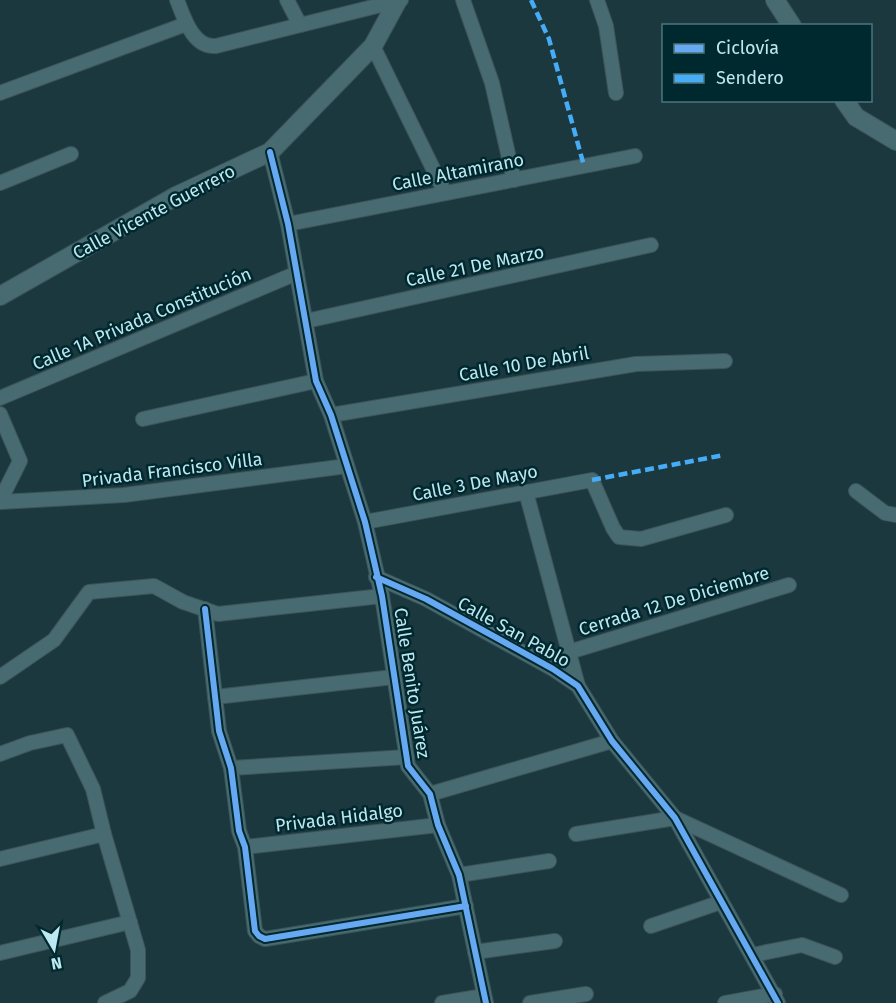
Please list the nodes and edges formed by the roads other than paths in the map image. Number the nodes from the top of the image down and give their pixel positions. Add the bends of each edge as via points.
1 (177, 0) edge
2 (287, 0) edge
3 (399, 0) edge
4 (463, 0) edge
5 (597, 0) edge
6 (775, 0) edge
7 (372, 3) edge
8 (186, 24) junction
9 (791, 24) edge
10 (300, 25) junction
11 (373, 46) junction
12 (0, 93) edge
13 (616, 93) dead end
14 (845, 102) edge
15 (896, 141) edge
16 (270, 152) junction
17 (72, 154) dead end
18 (635, 156) dead end
19 (514, 180) junction
20 (0, 183) edge
21 (445, 193) junction
22 (288, 224) junction
23 (651, 245) dead end
24 (297, 273) junction
25 (0, 296) edge
26 (306, 321) junction
27 (725, 361) dead end
28 (315, 381) junction
29 (0, 398) edge
30 (0, 414) edge
31 (332, 415) junction
32 (143, 419) dead end
33 (347, 466) junction
34 (856, 490) dead end
35 (526, 492) junction
36 (0, 502) edge
37 (726, 515) dead end
38 (896, 515) edge
39 (365, 522) junction
40 (376, 577) junction
41 (789, 585) dead end
42 (382, 596) junction
43 (205, 609) junction
44 (569, 652) junction
45 (0, 677) edge
46 (394, 677) junction
47 (578, 686) junction
48 (215, 697) junction
49 (612, 741) junction
50 (0, 754) edge
51 (407, 758) junction
52 (231, 768) junction
53 (430, 794) junction
54 (675, 818) junction
55 (438, 825) junction
56 (104, 834) junction
57 (576, 834) dead end
58 (245, 848) junction
59 (0, 859) edge
60 (549, 861) dead end
61 (459, 875) junction
62 (841, 895) dead end
63 (721, 902) junction
64 (466, 906) junction
65 (130, 922) junction
66 (651, 926) dead end
67 (555, 941) dead end
68 (475, 952) junction
69 (0, 953) edge
70 (752, 955) junction
71 (835, 957) dead end
72 (586, 994) dead end
73 (776, 999) edge
74 (485, 1000) edge
75 (105, 1003) edge
76 (442, 1003) edge
77 (530, 1003) edge
78 (725, 1003) edge

1 - 8 street
2 - 10 street
3 - 7 street
3 - 11 street, Calle Vicente Guerrero
4 - 19 street via 492,83
5 - 13 street via 606,26
6 - 9 street
7 - 10 street
8 - 10 street via 207,47
8 - 12 street
11 - 16 street, Calle Vicente Guerrero
11 - 21 street
14 - 15 street via 856,117
16 - 22 street, Calle Benito Juárez
16 - 25 street, Calle Vicente Guerrero via 176,196
17 - 20 street
18 - 19 street, Calle Altamirano
19 - 21 street, Calle Altamirano
21 - 22 street, Calle Altamirano
22 - 24 street, Calle Benito Juárez
23 - 26 street, Calle 21 De Marzo
24 - 26 street, Calle Benito Juárez
24 - 29 street, Calle 1A Privada Constitución
26 - 28 street, Calle Benito Juárez
27 - 31 street, Calle 10 De Abril via 636,364
28 - 31 street, Calle Benito Juárez
28 - 32 street
30 - 36 street via 20,461
31 - 33 street, Calle Benito Juárez
33 - 36 street, Privada Francisco Villa via 124,495
33 - 39 street, Calle Benito Juárez
34 - 38 street via 885,513
35 - 37 street, Calle 3 De Mayo via 592,480 620,537 641,539
35 - 39 street, Calle 3 De Mayo
35 - 44 street
39 - 40 street, Calle Benito Juárez
40 - 42 street, Calle Benito Juárez
40 - 47 street, Calle San Pablo via 426,599
41 - 44 street, Cerrada 12 De Diciembre
42 - 43 street via 218,614
42 - 46 street, Calle Benito Juárez
43 - 45 street via 154,586 89,592 54,640
43 - 48 street
44 - 47 street
46 - 48 street
46 - 51 street, Calle Benito Juárez
47 - 49 street, Calle San Pablo
48 - 52 street via 219,731
49 - 53 street
49 - 54 street, Calle San Pablo
50 - 56 street via 67,735 93,789
51 - 52 street
51 - 53 street, Calle Benito Juárez via 408,766
52 - 58 street
53 - 55 street, Calle Benito Juárez
54 - 57 street
54 - 62 street
54 - 63 street, Calle San Pablo
55 - 58 street, Privada Hidalgo
55 - 61 street, Calle Benito Juárez
56 - 59 street
56 - 65 street
58 - 64 street via 255,931 265,939
60 - 61 street
61 - 64 street, Calle Benito Juárez
63 - 66 street
63 - 70 street, Calle San Pablo
64 - 68 street, Calle Benito Juárez
65 - 69 street
65 - 75 street via 138,950 138,978 130,991
67 - 68 street
68 - 74 street, Calle Benito Juárez
70 - 71 street via 802,945
70 - 73 street, Calle San Pablo
72 - 77 street
73 - 78 street
74 - 76 street

